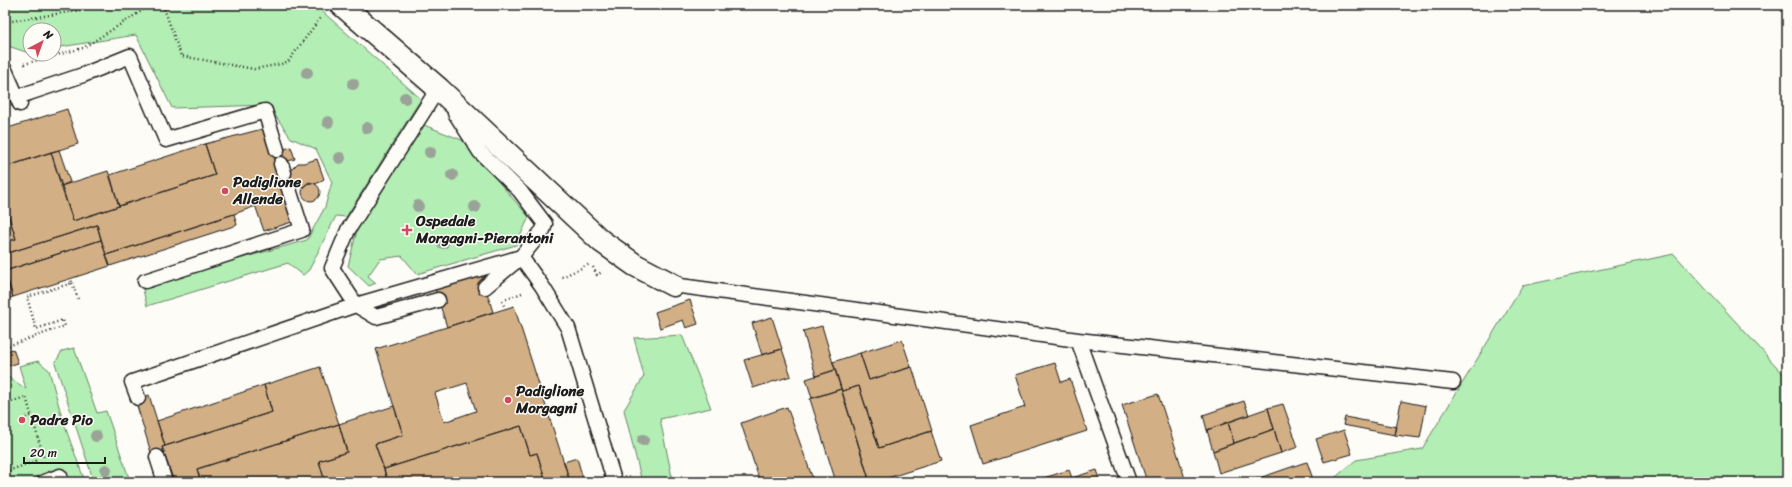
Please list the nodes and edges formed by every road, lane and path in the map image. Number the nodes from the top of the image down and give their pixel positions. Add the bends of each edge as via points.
1 (93, 5) edge
2 (151, 5) edge
3 (163, 5) edge
4 (334, 8) edge
5 (5, 24) edge
6 (19, 65) dead end
7 (5, 70) edge
8 (439, 89) junction
9 (277, 150) dead end
10 (285, 175) dead end
11 (521, 257) junction
12 (71, 278) dead end
13 (144, 281) dead end
14 (72, 282) junction
15 (673, 284) joint
16 (485, 287) dead end
17 (78, 299) dead end
18 (438, 300) dead end
19 (356, 305) junction
20 (1078, 340) junction
21 (5, 347) edge
22 (1453, 382) dead end
23 (5, 389) edge
24 (138, 398) dead end
25 (32, 416) junction
26 (26, 417) dead end
27 (157, 457) dead end
28 (5, 472) edge
29 (60, 476) dead end
30 (613, 477) dead end
31 (44, 482) edge
32 (165, 482) edge
33 (1129, 482) edge

1 - 5 path via 82,10
2 - 6 path via 83,48
3 - 4 path via 181,56 254,69 287,63
4 - 8 street
7 - 9 lane via 18,101 130,56 166,140 265,111
8 - 11 lane via 480,152 520,191 545,224
8 - 15 street via 601,241 635,265
8 - 19 lane via 348,230 332,268
10 - 13 lane via 302,230
11 - 16 lane
11 - 19 lane
11 - 30 lane via 568,328
12 - 14 path
14 - 17 path
14 - 21 path via 27,297 36,329 63,320 65,326
15 - 20 lane
18 - 19 lane via 376,317
19 - 24 lane via 132,382
20 - 22 lane
20 - 33 lane
23 - 25 path via 10,402 26,397
25 - 26 path
25 - 28 path via 45,458
27 - 32 lane
29 - 31 lane

